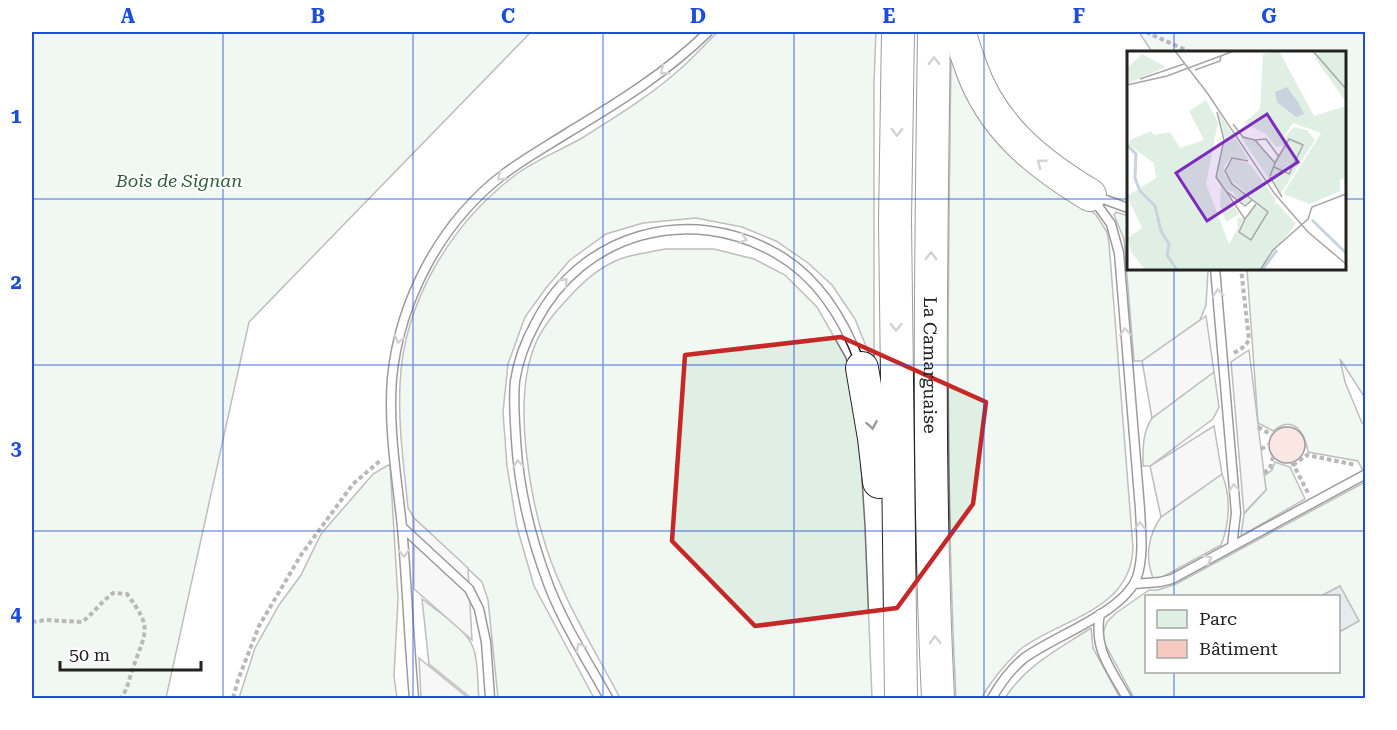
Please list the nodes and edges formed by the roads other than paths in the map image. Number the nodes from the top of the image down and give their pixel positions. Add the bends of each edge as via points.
1 (708, 32) edge
2 (898, 32) edge
3 (934, 32) edge
4 (960, 32) edge
5 (1090, 195) junction
6 (1127, 208) edge
7 (1215, 270) edge
8 (862, 368) joint
9 (1364, 475) edge
10 (402, 527) junction
11 (1232, 546) junction
12 (1134, 584) junction
13 (1100, 614) junction
14 (900, 686) edge
15 (414, 699) edge
16 (490, 699) edge
17 (608, 699) edge
18 (938, 699) edge
19 (992, 699) edge
20 (1127, 699) edge

1 -> 10 lane via 663,72 505,173 472,203 422,274 403,323 392,379 393,450
2 -> 14 highway, La Camarguaise via 895,221
18 -> 3 highway, La Camarguaise via 930,336
5 -> 4 highway via 1035,158 999,120 977,85
5 - 6 lane
12 -> 5 lane via 1140,565 1140,509 1119,252 1110,224
11 -> 7 lane via 1236,513
8 -> 14 highway via 874,438
17 -> 8 lane via 550,588 535,547 517,459 515,381 529,334 554,292 585,262 630,237 677,230 731,235 777,254 812,282 837,314
9 - 11 lane
10 -> 15 lane
10 - 16 lane via 469,589 479,609 486,642
12 -> 11 lane via 1172,579
12 - 13 lane
13 - 19 lane via 1023,660
13 - 20 lane via 1099,646

